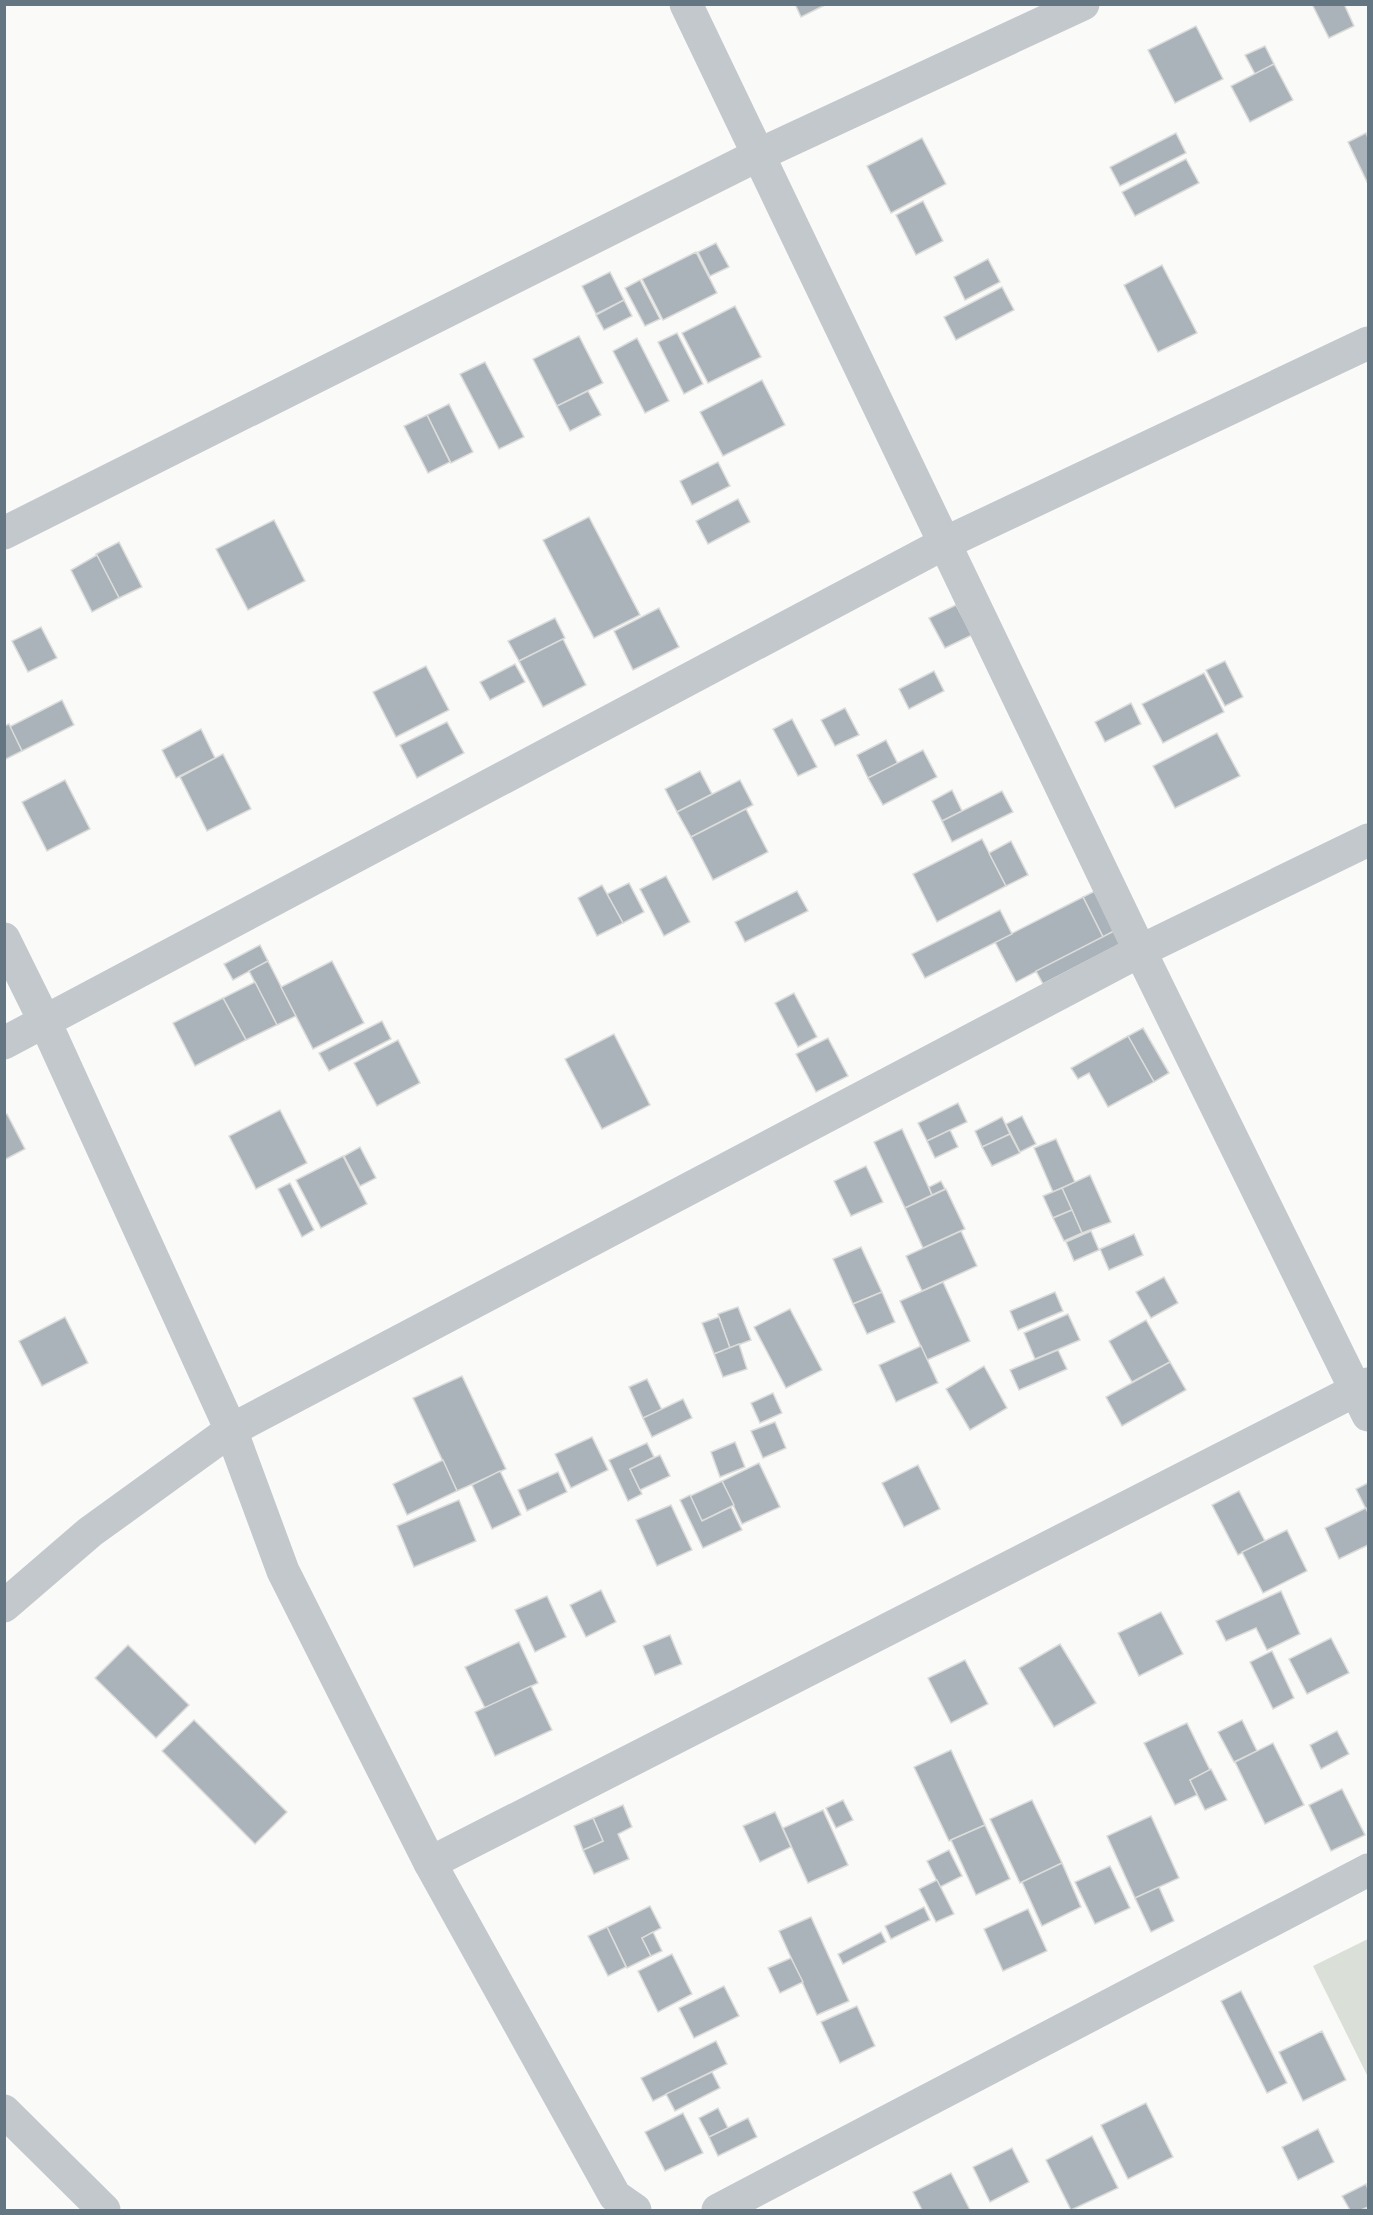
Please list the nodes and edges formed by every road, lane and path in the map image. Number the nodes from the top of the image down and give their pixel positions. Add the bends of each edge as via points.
1 (686, 4) edge
2 (1083, 4) edge
3 (758, 154) junction
4 (1368, 343) edge
5 (4, 533) edge
6 (945, 543) junction
7 (1368, 840) edge
8 (4, 939) edge
9 (1140, 951) junction
10 (45, 1023) junction
11 (4, 1043) edge
12 (1364, 1396) edge
13 (231, 1430) junction
14 (4, 1606) edge
15 (430, 1863) junction
16 (1368, 1870) edge
17 (4, 2111) edge
18 (104, 2211) edge
19 (635, 2211) edge
20 (718, 2211) edge

1 - 3 street
2 - 3 street
3 - 5 street
3 - 6 street
4 - 6 street
6 - 9 street
6 - 10 street
7 - 9 street
8 - 10 street
9 - 12 street
9 - 13 street
10 - 11 street
10 - 13 street
12 - 15 street
13 - 14 street via 90,1532
13 - 15 street via 283,1571
15 - 19 street via 615,2196
16 - 20 street
17 - 18 street

